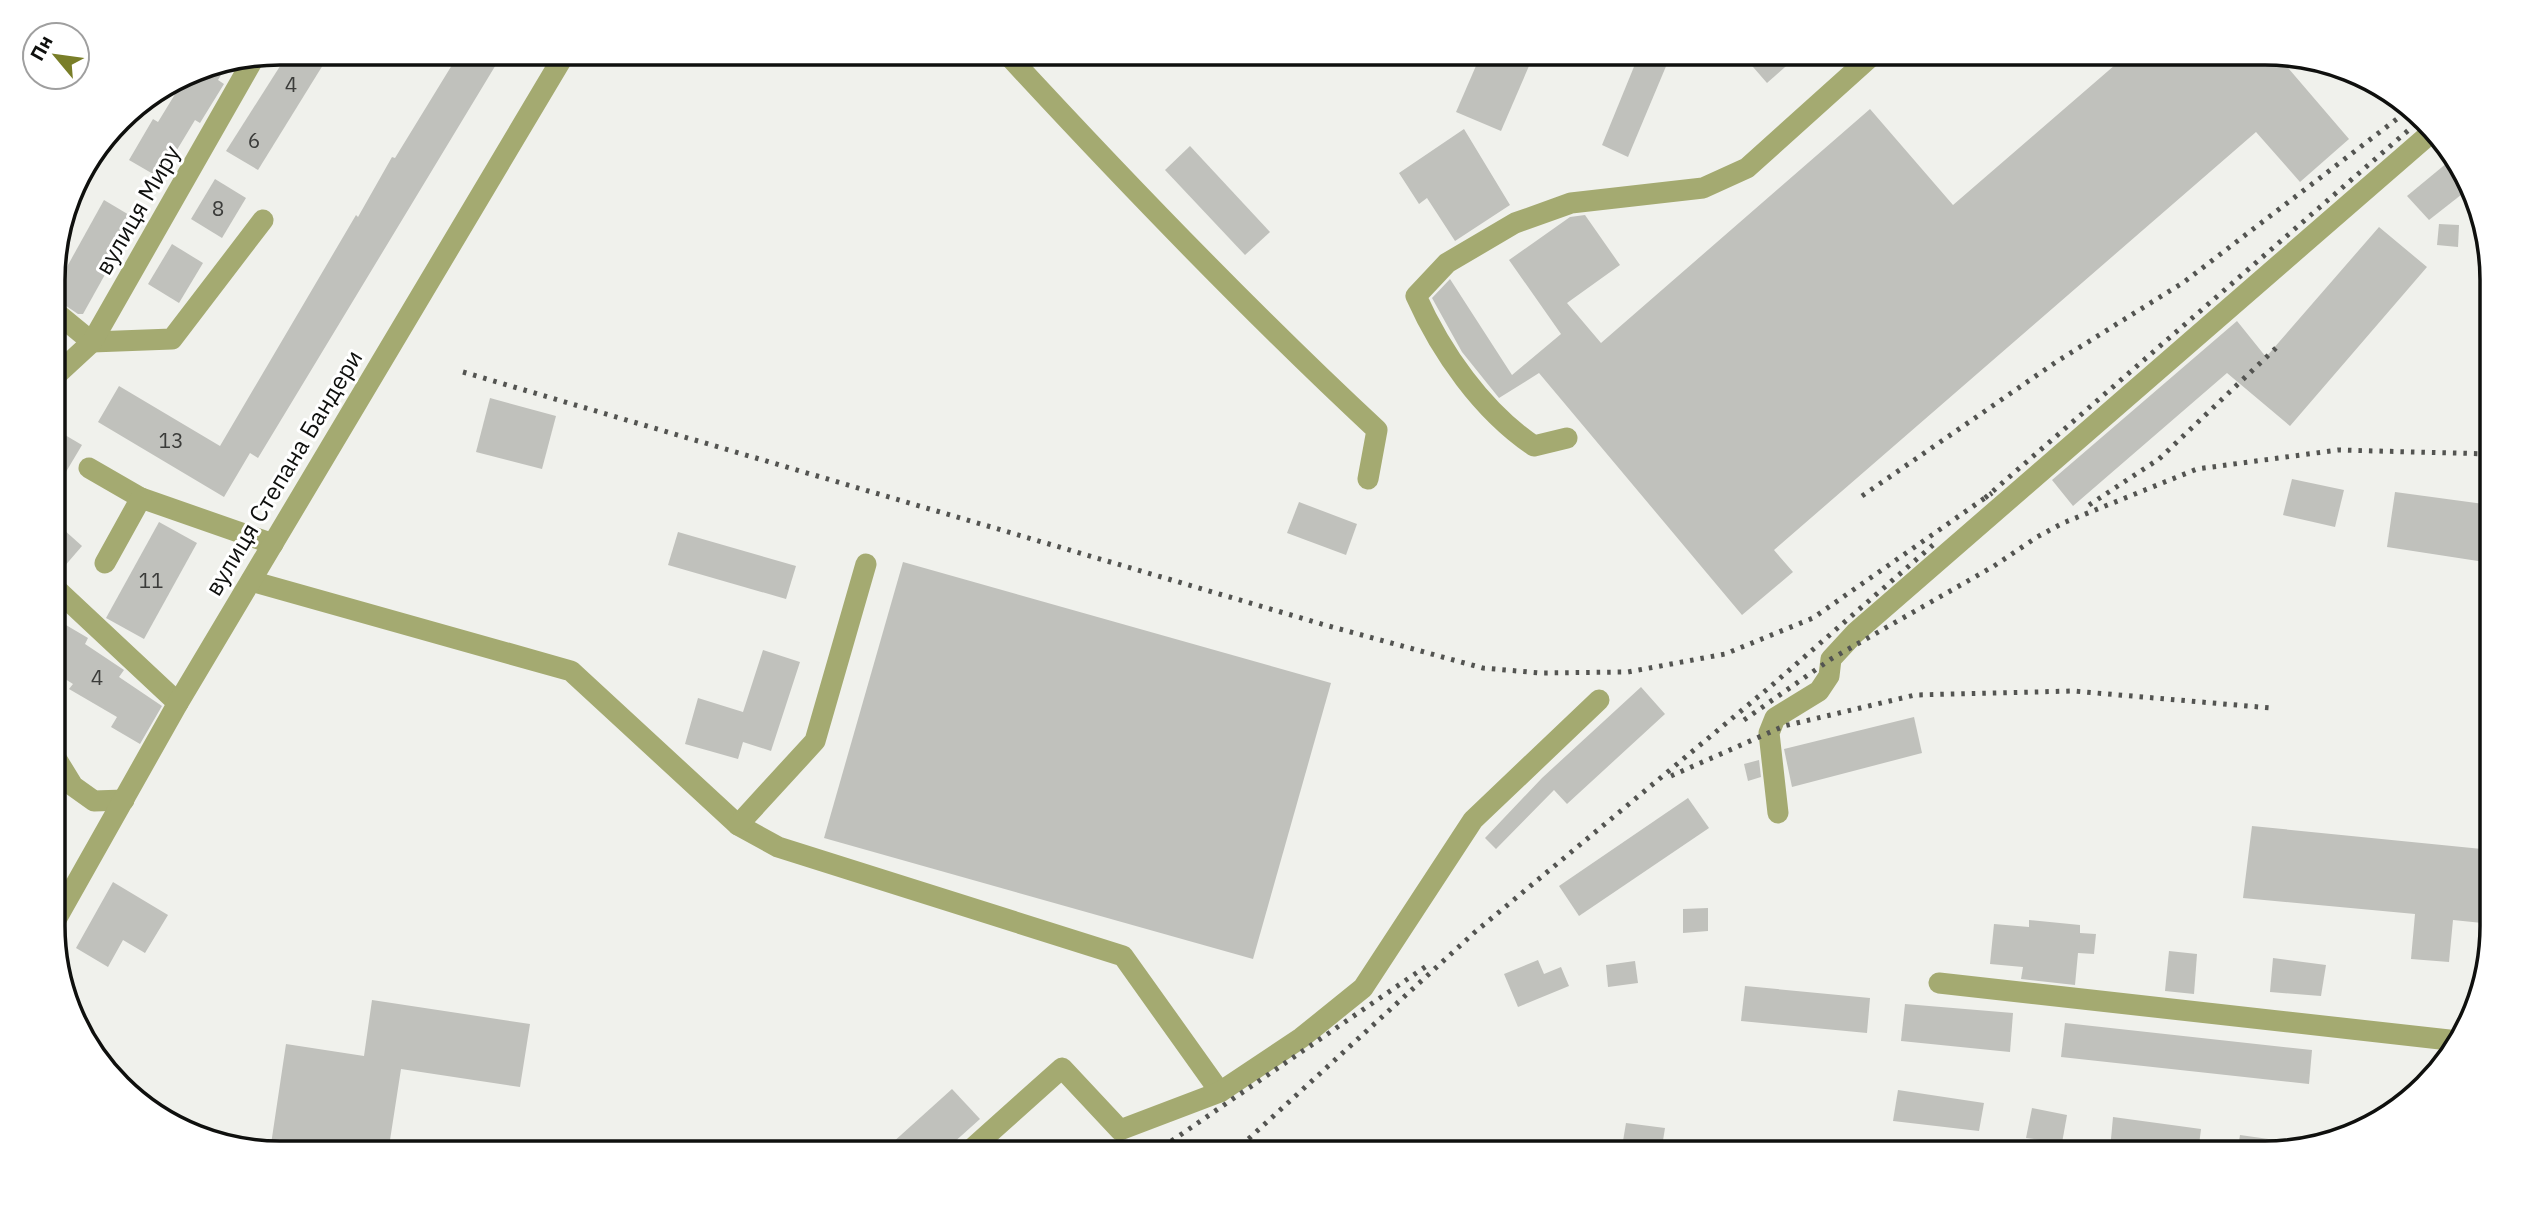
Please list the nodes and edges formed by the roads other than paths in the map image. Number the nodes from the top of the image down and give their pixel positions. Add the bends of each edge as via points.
1 (558, 65) edge
2 (1017, 65) edge
3 (1862, 65) edge
4 (249, 67) edge
5 (2426, 138) edge
6 (263, 220) dead end
7 (65, 320) edge
8 (92, 342) junction
9 (65, 367) edge
10 (1567, 438) dead end
11 (89, 468) dead end
12 (1368, 479) dead end
13 (141, 498) junction
14 (273, 544) junction
15 (104, 563) dead end
16 (866, 564) dead end
17 (251, 581) junction
18 (65, 597) edge
19 (1599, 700) dead end
20 (178, 703) junction
21 (65, 773) edge
22 (124, 800) junction
23 (1778, 813) dead end
24 (738, 825) junction
25 (65, 904) edge
26 (1939, 984) dead end
27 (2447, 1040) edge
28 (1220, 1092) junction
29 (980, 1141) edge

1 - 14 street, вулиця Степана Бандери
2 - 12 street via 1136,192 1377,430
3 - 10 street via 1747,169 1703,188 1571,203 1515,223 1447,263 1416,296 1429,326 1466,379 1509,429 1534,446
4 - 8 street, вулиця Миру
5 - 23 street via 1854,633 1831,659 1829,676 1819,691 1775,718 1769,733
6 - 8 street via 172,339
7 - 8 street
8 - 9 street, вулиця Миру
11 - 13 street
13 - 14 street
13 - 15 street
14 - 17 street, вулиця Степана Бандери
16 - 24 street via 815,741
17 - 20 street, вулиця Степана Бандери
17 - 24 street via 571,671
18 - 20 street
19 - 28 street via 1473,820 1363,988 1301,1038
20 - 22 street, вулиця Степана Бандери
21 - 22 street via 73,786 94,801
22 - 25 street, вулиця Степана Бандери
24 - 28 street via 778,847 1123,956
26 - 27 street
28 - 29 street via 1121,1130 1062,1068

